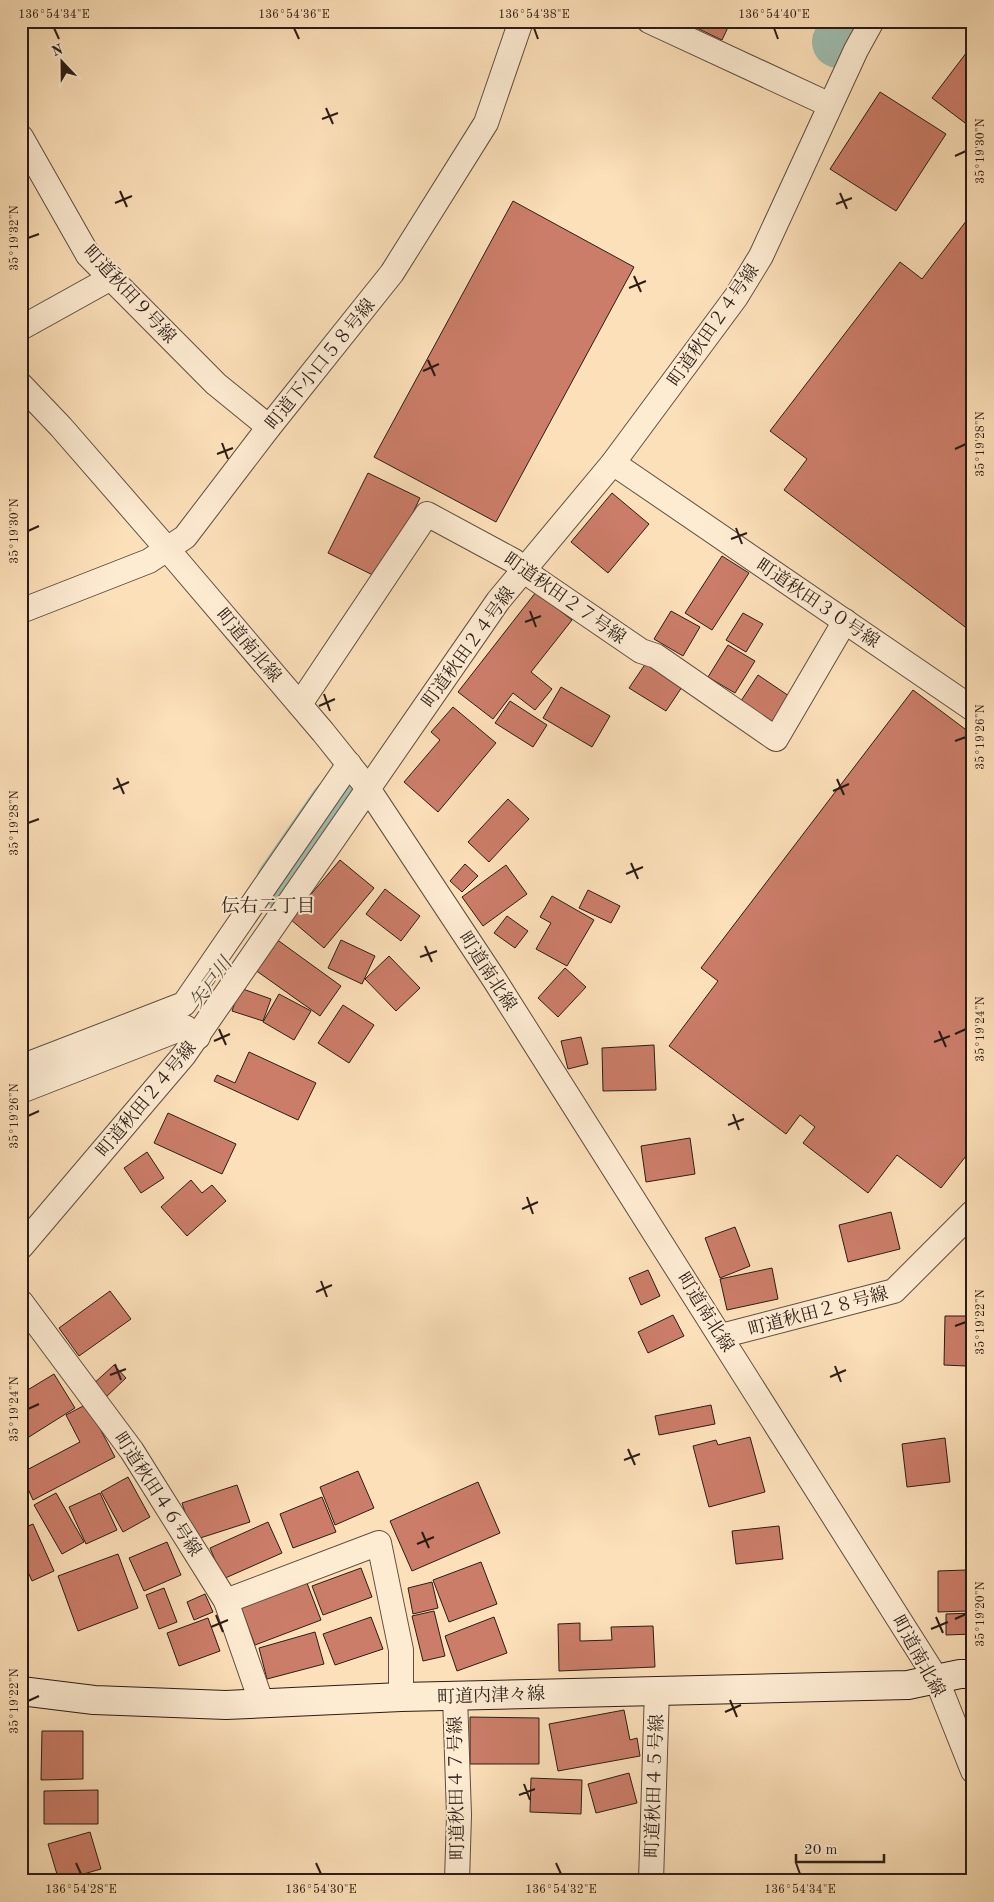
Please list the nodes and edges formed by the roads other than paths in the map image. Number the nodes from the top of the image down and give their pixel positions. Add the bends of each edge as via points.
1 (521, 21) edge
2 (649, 21) edge
3 (872, 21) edge
4 (830, 105) junction
5 (21, 137) edge
6 (110, 278) junction
7 (21, 328) edge
8 (21, 386) edge
9 (269, 427) junction
10 (613, 463) junction
11 (168, 550) junction
12 (524, 571) junction
13 (21, 611) edge
14 (845, 621) junction
15 (300, 704) junction
16 (973, 709) edge
17 (349, 764) junction
18 (367, 787) junction
19 (198, 1037) junction
20 (21, 1067) edge
21 (21, 1091) edge
22 (973, 1212) edge
23 (21, 1247) edge
24 (21, 1302) edge
25 (721, 1336) junction
26 (226, 1601) junction
27 (956, 1675) edge
28 (657, 1690) junction
29 (21, 1691) edge
30 (455, 1696) junction
31 (402, 1697) junction
32 (262, 1704) junction
33 (973, 1771) edge
34 (457, 1881) edge
35 (651, 1881) edge

1 - 9 street, 町道下小口５８号線 via 486,123 392,273
2 - 4 street
3 - 4 street, 町道秋田２４号線
4 - 10 street, 町道秋田２４号線 via 760,256 736,297
5 - 6 street, 町道秋田９号線 via 88,255
6 - 7 street
6 - 9 street, 町道秋田９号線 via 216,384
8 - 11 street, 町道南北線
9 - 11 street, 町道下小口５８号線 via 185,537
10 - 12 street, 町道秋田２４号線
10 - 14 street, 町道秋田３０号線
11 - 13 street, 町道下小口５８号線 via 149,561
11 - 15 street, 町道南北線
12 - 14 street, 町道秋田２７号線 via 641,651 656,656 720,698 776,739
12 - 15 street, 町道秋田２７号線 via 514,561 427,514
12 - 18 street, 町道秋田２４号線 via 498,601
14 - 16 street, 町道秋田３０号線
15 - 17 street, 町道南北線
17 - 18 street, 町道南北線
17 - 20 street via 184,1004
18 - 19 street, 町道秋田２４号線
18 - 25 street, 町道南北線 via 494,978
19 - 21 street via 185,1027
19 - 23 street, 町道秋田２４号線
22 - 25 street, 町道秋田２８号線 via 894,1291
24 - 26 street, 町道秋田４６号線 via 132,1451
25 - 27 street, 町道南北線
26 - 31 street via 379,1543 401,1650
26 - 32 street, 町道秋田４６号線
27 - 28 street, 町道内津々線 via 908,1684
27 - 33 street, 町道南北線 via 948,1709
28 - 30 street, 町道内津々線
28 - 35 street, 町道秋田４５号線
29 - 32 street, 町道内津々線 via 121,1702
30 - 31 street, 町道内津々線
30 - 34 street, 町道秋田４７号線 via 459,1815
31 - 32 street, 町道内津々線

